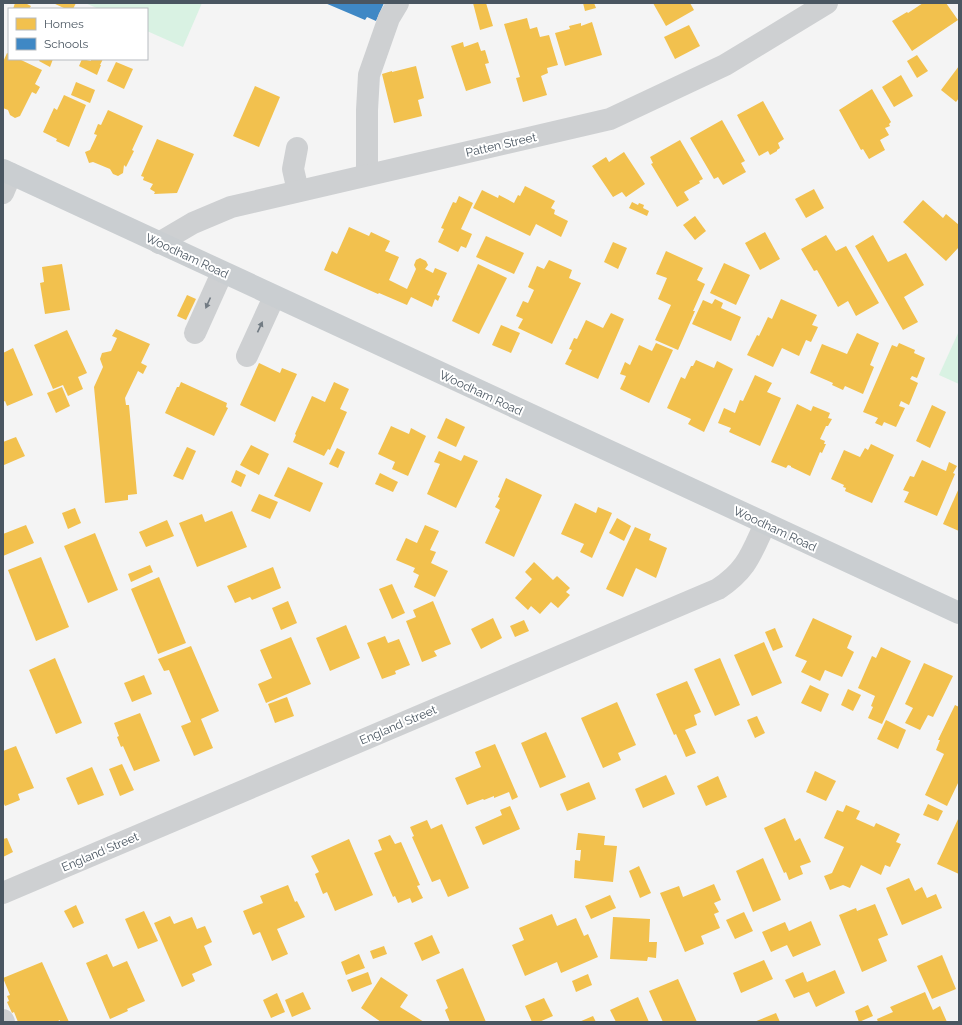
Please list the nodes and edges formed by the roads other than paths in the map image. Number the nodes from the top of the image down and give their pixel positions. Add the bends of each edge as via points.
1 (398, 3) edge
2 (827, 3) edge
3 (297, 148) dead end
4 (367, 175) junction
5 (6, 179) edge
6 (298, 191) junction
7 (158, 243) junction
8 (222, 273) junction
9 (274, 297) junction
10 (195, 333) dead end
11 (247, 356) dead end
12 (765, 524) junction
13 (959, 613) edge
14 (3, 893) edge

1 - 4 street via 389,18 369,74 366,110
2 - 4 street, Patten Street via 725,65 610,119
3 - 6 street via 293,169
4 - 6 street, Patten Street
5 - 7 main road, Woodham Road
6 - 7 street, Patten Street via 231,207 193,223
7 - 8 main road, Woodham Road
8 - 9 main road, Woodham Road
8 -> 10 street
11 -> 9 street
9 - 12 main road, Woodham Road
12 - 13 main road, Woodham Road
12 - 14 street, England Street via 742,569 732,580 718,589

